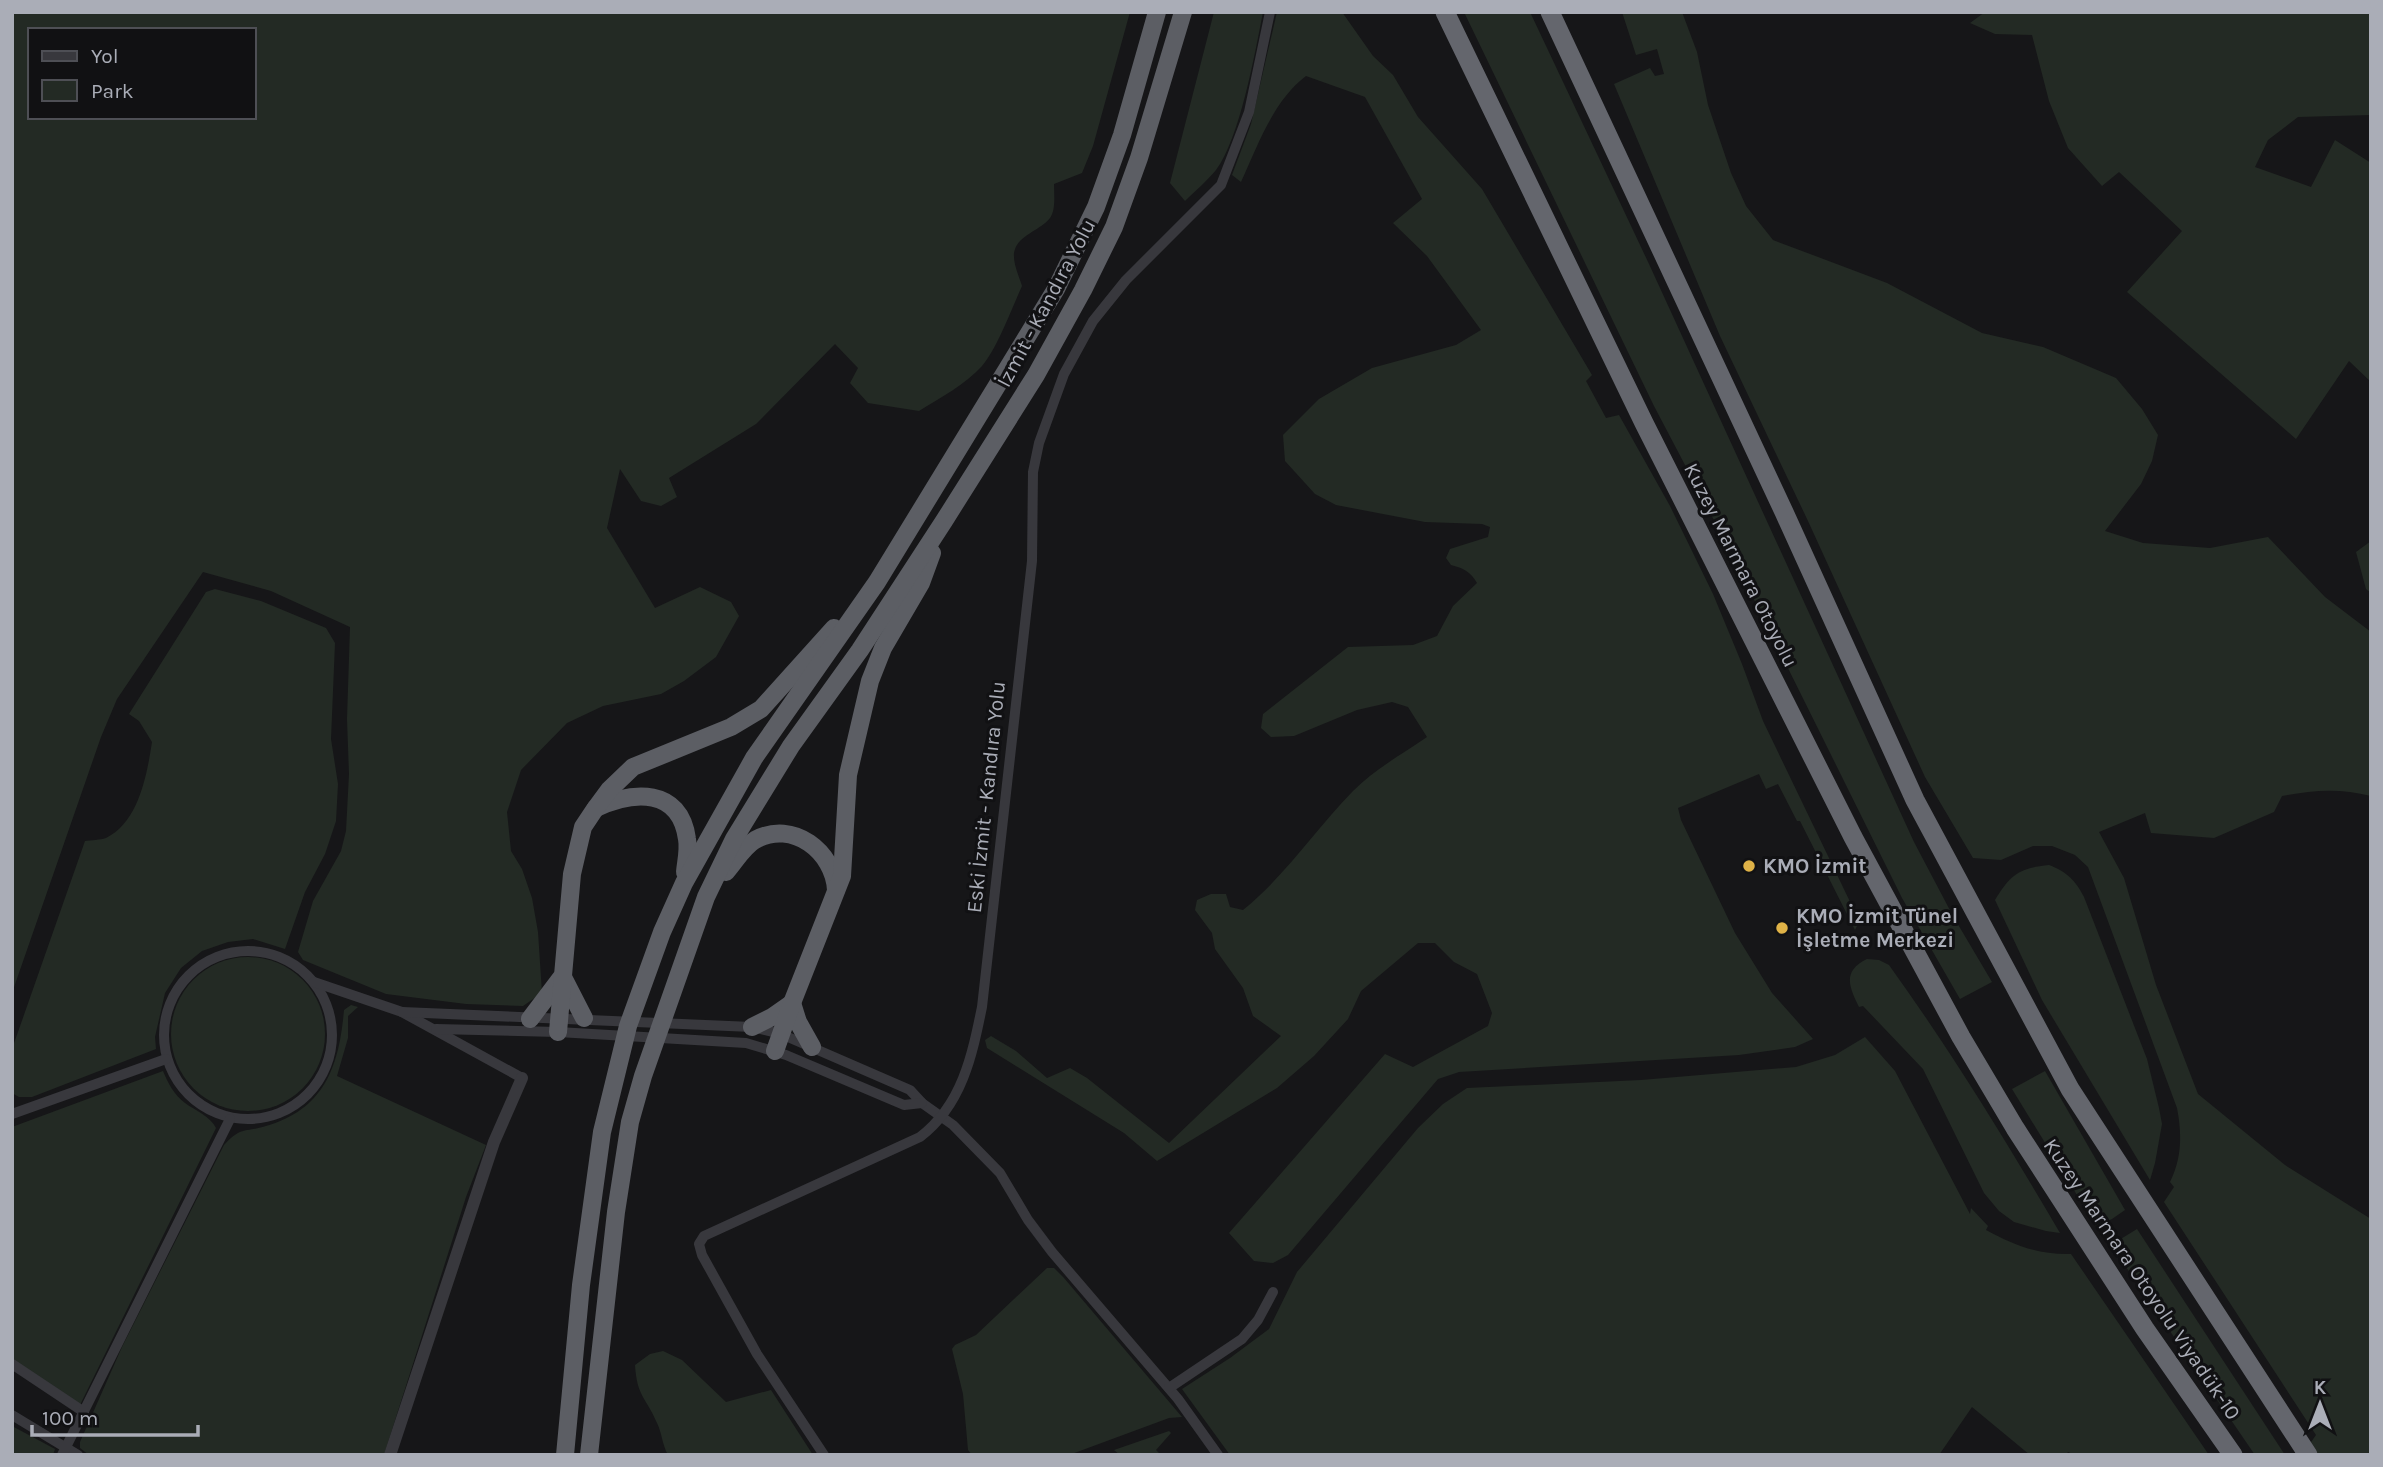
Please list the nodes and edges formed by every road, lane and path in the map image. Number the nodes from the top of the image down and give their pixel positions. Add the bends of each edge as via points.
1 (1157, 12) edge
2 (1183, 12) edge
3 (1270, 12) edge
4 (1445, 12) edge
5 (1550, 12) edge
6 (944, 521) junction
7 (877, 582) junction
8 (595, 808) junction
9 (684, 883) junction
10 (837, 894) junction
11 (706, 897) junction
12 (562, 975) junction
13 (314, 982) junction
14 (792, 1003) junction
15 (402, 1012) junction
16 (530, 1019) junction
17 (590, 1024) junction
18 (558, 1025) junction
19 (752, 1027) junction
20 (436, 1029) junction
21 (778, 1043) junction
22 (812, 1047) junction
23 (166, 1059) junction
24 (522, 1078) joint
25 (922, 1103) junction
26 (12, 1114) edge
27 (941, 1118) junction
28 (230, 1119) junction
29 (2015, 1128) joint
30 (1273, 1292) dead end
31 (12, 1364) edge
32 (1169, 1388) junction
33 (84, 1412) junction
34 (12, 1415) edge
35 (64, 1451) edge
36 (78, 1455) edge
37 (390, 1455) edge
38 (565, 1455) edge
39 (589, 1455) edge
40 (824, 1455) edge
41 (1219, 1455) edge
42 (2233, 1455) edge
43 (2308, 1455) edge

1 - 7 highway via 1122,135 1096,206 1056,289
2 - 6 highway, İzmit - Kandıra Yolu via 1114,227 1036,375
3 - 27 street, Eski İzmit - Kandıra Yolu via 1249,112 1221,185 1126,280 1093,321 1064,374 1039,443 1033,472 1032,561 982,1007 963,1084
4 - 29 highway, Kuzey Marmara Otoyolu via 1644,423 1853,837
5 - 43 highway, Kuzey Marmara Otoyolu Viyadük-10 via 1915,800 2070,1089
6 - 10 highway via 921,583 883,648 870,681 848,775
6 - 11 highway via 792,746 734,839
7 - 8 highway via 761,709 633,768
7 - 9 highway via 754,758
8 - 9 highway via 645,795 674,808 688,840
8 - 12 highway via 576,852
9 - 38 highway via 628,1026 602,1132
10 - 11 highway via 835,878 819,849 788,834 756,840
10 - 14 highway
11 - 39 highway via 630,1122
12 - 16 highway
12 - 17 highway
12 - 18 highway
13 - 15 street
13 - 23 street via 288,961 265,952 240,951 216,957 195,970 172,999 163,1034
13 - 28 street via 328,1004 333,1030 331,1057 320,1081 302,1101 279,1114
14 - 19 highway
14 - 21 highway
14 - 22 highway
15 - 16 street
15 - 20 street
16 - 18 street
17 - 18 street
17 - 18 street
17 - 19 street via 686,1022
17 - 21 street via 683,1038
18 - 20 street
19 - 21 street
20 - 24 street
21 - 22 street
21 - 25 street via 904,1105
22 - 25 street via 910,1090
23 - 26 street
23 - 28 street via 179,1085 200,1105
24 - 37 street via 494,1142
25 - 27 street
27 - 32 street via 1000,1173 1052,1252
27 - 40 street, Eski İzmit - Kandıra Yolu via 920,1138 704,1236 699,1244 757,1354
28 - 33 street
29 - 42 highway, Kuzey Marmara Otoyolu Viyadük-10
30 - 32 street via 1242,1339
31 - 33 street
32 - 41 street
33 - 35 street
34 - 35 street
35 - 36 street

